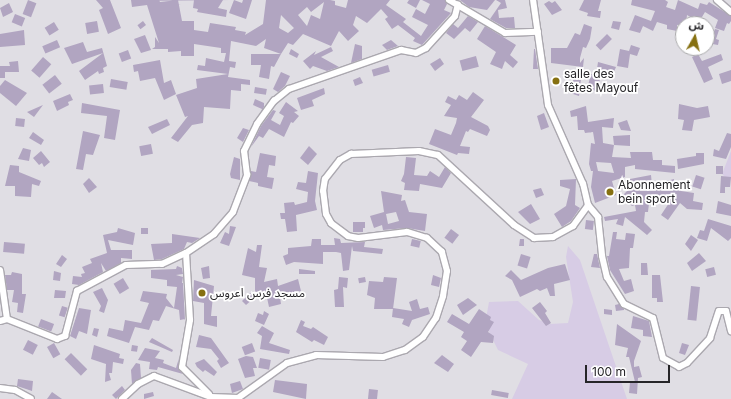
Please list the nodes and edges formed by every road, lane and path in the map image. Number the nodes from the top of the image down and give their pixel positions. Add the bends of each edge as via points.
1 (449, 0) edge
2 (533, 0) edge
3 (717, 0) edge
4 (458, 4) junction
5 (731, 12) edge
6 (538, 32) junction
7 (588, 205) junction
8 (186, 253) junction
9 (0, 270) edge
10 (7, 319) junction
11 (0, 321) edge
12 (731, 331) edge
13 (0, 388) edge
14 (212, 397) junction
15 (31, 399) edge
16 (122, 399) edge

1 - 4 street
2 - 6 street
3 - 5 street
4 - 6 street via 505,32
4 - 8 street via 455,16 426,48 416,53 402,50 374,59 288,89 274,101 244,151 247,176 233,212 214,234
6 - 7 street via 548,104 583,184
7 - 12 street via 598,217 607,277 624,304 653,318 663,358 679,367 686,363 710,338 720,311 726,311
7 - 14 street via 573,226 553,237 534,238 514,225 438,155 419,151 358,154 340,160 328,174 323,191 326,214 331,224 348,236 358,238 407,232 427,238 442,252 447,271 436,318 423,337 405,350 383,357 316,355 287,363 238,398
8 - 10 street via 162,264 126,265 77,292 65,336 57,338
8 - 14 street via 190,320 182,367
9 - 10 street
10 - 11 street
13 - 15 street via 15,390
14 - 16 street via 154,376 138,384

